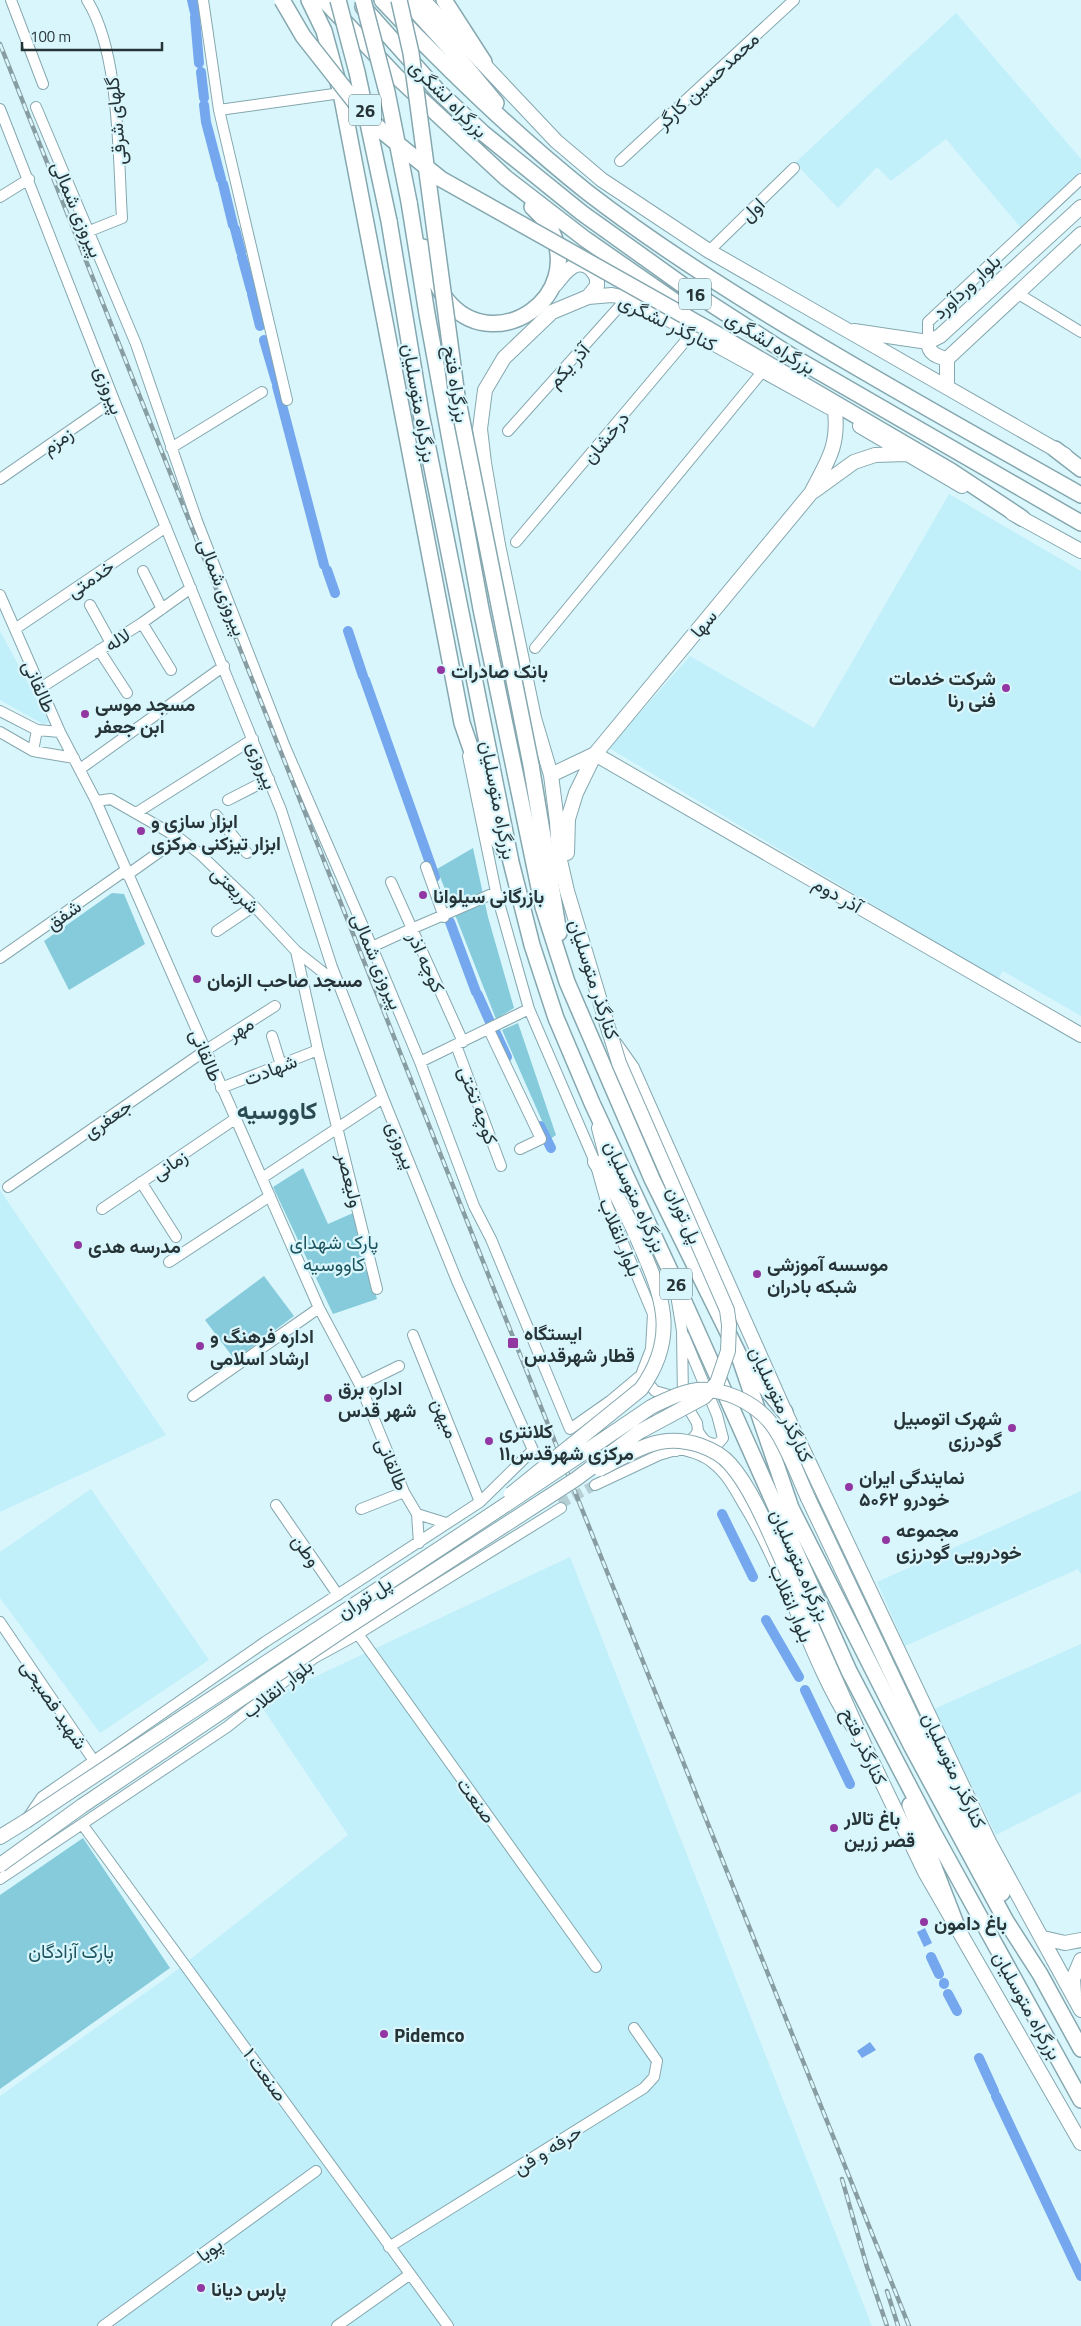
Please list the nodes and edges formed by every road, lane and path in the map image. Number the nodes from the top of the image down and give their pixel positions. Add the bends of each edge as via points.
1 (11, 0) edge
2 (87, 0) edge
3 (203, 0) edge
4 (282, 0) edge
5 (309, 0) edge
6 (324, 0) edge
7 (338, 0) edge
8 (358, 0) edge
9 (363, 0) edge
10 (382, 0) edge
11 (399, 0) edge
12 (406, 0) edge
13 (423, 0) edge
14 (444, 0) edge
15 (794, 0) edge
16 (453, 7) edge
17 (484, 62) junction
18 (43, 84) dead end
19 (341, 92) junction
20 (36, 107) dead end
21 (0, 109) edge
22 (219, 110) junction
23 (3, 129) edge
24 (522, 136) junction
25 (620, 161) dead end
26 (794, 168) dead end
27 (29, 178) junction
28 (506, 178) junction
29 (1081, 179) edge
30 (0, 197) edge
31 (409, 202) junction
32 (1081, 206) edge
33 (87, 232) junction
34 (1081, 234) edge
35 (709, 251) junction
36 (555, 285) junction
37 (1017, 293) junction
38 (588, 297) junction
39 (628, 298) junction
40 (701, 330) junction
41 (846, 330) junction
42 (1081, 332) edge
43 (928, 342) junction
44 (947, 359) junction
45 (762, 372) junction
46 (947, 386) junction
47 (262, 392) dead end
48 (114, 400) junction
49 (287, 400) dead end
50 (835, 411) junction
51 (508, 431) dead end
52 (171, 448) junction
53 (1055, 449) junction
54 (906, 454) junction
55 (1081, 464) edge
56 (1081, 469) edge
57 (0, 479) edge
58 (811, 493) junction
59 (1081, 495) edge
60 (1022, 518) junction
61 (1081, 523) edge
62 (166, 527) junction
63 (516, 542) dead end
64 (1081, 551) edge
65 (142, 571) dead end
66 (191, 588) junction
67 (0, 595) edge
68 (90, 605) dead end
69 (162, 609) junction
70 (142, 623) junction
71 (15, 628) junction
72 (111, 642) junction
73 (535, 648) dead end
74 (99, 650) junction
75 (224, 666) junction
76 (171, 670) dead end
77 (42, 687) junction
78 (128, 693) dead end
79 (0, 711) edge
80 (462, 724) junction
81 (37, 730) junction
82 (0, 732) edge
83 (60, 732) junction
84 (253, 739) junction
85 (33, 751) junction
86 (595, 754) junction
87 (74, 758) junction
88 (532, 765) junction
89 (80, 769) junction
90 (551, 775) junction
91 (269, 779) junction
92 (228, 800) dead end
93 (96, 802) junction
94 (136, 813) junction
95 (216, 815) dead end
96 (179, 838) junction
97 (247, 853) dead end
98 (559, 856) junction
99 (511, 862) junction
100 (426, 867) dead end
101 (127, 873) junction
102 (391, 882) dead end
103 (567, 891) junction
104 (496, 892) junction
105 (254, 906) junction
106 (444, 917) junction
107 (412, 928) junction
108 (217, 930) dead end
109 (372, 947) junction
110 (296, 951) junction
111 (0, 958) edge
112 (567, 982) junction
113 (339, 985) junction
114 (275, 1006) dead end
115 (529, 1009) junction
116 (489, 1030) junction
117 (1081, 1035) edge
118 (272, 1036) dead end
119 (612, 1040) junction
120 (460, 1044) junction
121 (206, 1050) junction
122 (318, 1050) junction
123 (420, 1062) junction
124 (281, 1064) junction
125 (221, 1088) junction
126 (383, 1098) junction
127 (592, 1103) junction
128 (236, 1119) junction
129 (338, 1128) junction
130 (520, 1149) dead end
131 (595, 1162) junction
132 (501, 1166) dead end
133 (262, 1178) junction
134 (141, 1182) junction
135 (8, 1187) dead end
136 (616, 1194) junction
137 (270, 1196) junction
138 (102, 1208) dead end
139 (176, 1237) dead end
140 (169, 1262) dead end
141 (674, 1277) junction
142 (377, 1289) dead end
143 (319, 1308) junction
144 (682, 1331) junction
145 (413, 1335) dead end
146 (738, 1353) junction
147 (399, 1366) dead end
148 (641, 1375) junction
149 (360, 1385) junction
150 (193, 1396) dead end
151 (683, 1399) junction
152 (785, 1412) junction
153 (570, 1429) junction
154 (698, 1431) junction
155 (679, 1449) junction
156 (576, 1479) junction
157 (596, 1488) tunnel mouth
158 (404, 1492) junction
159 (480, 1502) junction
160 (276, 1505) dead end
161 (560, 1506) tunnel mouth
162 (361, 1508) dead end
163 (417, 1514) junction
164 (485, 1518) junction
165 (446, 1523) junction
166 (432, 1534) junction
167 (419, 1543) junction
168 (459, 1566) junction
169 (790, 1580) joint
170 (338, 1595) junction
171 (0, 1622) edge
172 (290, 1627) junction
173 (358, 1634) junction
174 (314, 1658) junction
175 (868, 1753) junction
176 (929, 1753) joint
177 (892, 1754) junction
178 (94, 1761) junction
179 (26, 1821) junction
180 (82, 1824) junction
181 (0, 1837) edge
182 (0, 1865) edge
183 (0, 1879) edge
184 (956, 1924) junction
185 (1044, 1938) junction
186 (1081, 1940) edge
187 (1081, 1960) edge
188 (596, 1967) dead end
189 (1040, 1974) junction
190 (1078, 2005) edge
191 (634, 2028) dead end
192 (1081, 2049) edge
193 (1081, 2100) edge
194 (1081, 2143) edge
195 (316, 2172) dead end
196 (388, 2247) junction
197 (409, 2275) junction
198 (103, 2326) edge
199 (338, 2326) edge
200 (448, 2326) edge

1 - 18 street
2 - 33 street, گلهای شرقی via 109,56 122,216 120,220
3 - 22 street
4 - 40 highway, bridge via 308,44 362,111 441,179
5 - 19 highway via 324,31
6 - 28 highway via 395,75
7 - 99 highway, بزرگراه متوسلیان / 26, bridge via 389,222 421,413
8 - 61 highway, بزرگراه لشگری / 16 via 438,91 484,133 598,224 691,291 790,355
9 - 31 highway, 26, bridge via 387,92
10 - 24 highway, بزرگراه لشگری / 16 via 455,77
11 - 88 highway, بزرگراه فتح, bridge via 414,70 457,396
12 - 24 highway
13 - 17 main road
14 - 16 highway
15 - 25 street, محمدحسین کارگر
16 - 17 highway
17 - 35 main road via 556,141 602,180
19 - 22 street
19 - 80 highway
20 - 33 street, پیروزی شمالی
21 - 23 street, پیروزی
22 - 49 street
23 - 27 street, پیروزی
24 - 59 highway, بزرگراه لشگری / 16 via 588,192 710,280 900,393
26 - 35 street, اول
27 - 30 street
27 - 48 street, پیروزی
28 - 36 highway via 552,232 558,255
28 - 40 highway via 585,239 680,305
29 - 43 street, بلوار وردآورد via 928,322
31 - 36 highway via 433,277 450,304 473,320 508,322 536,309
31 - 112 highway, بزرگراه متوسلیان / 26 via 481,609 543,907
32 - 43 main road, بلوار وردآورد via 940,336
33 - 52 street, پیروزی شمالی via 136,344
34 - 37 main road
35 - 41 main road
36 - 38 main road via 572,266 588,266 597,278 597,286
37 - 42 street
37 - 44 main road
38 - 39 main road, کنارگذر لشگری via 612,295
38 - 90 main road, کنارگذر لشگری via 552,312 504,358 485,390 480,412 483,454 498,545 534,718
39 - 40 main road, کنارگذر لشگری
39 - 51 street, آذر یکم
40 - 45 main road, کنارگذر لشگری
40 - 60 highway via 951,471
40 - 63 street, درخشان
41 - 43 main road
41 - 46 main road
43 - 44 main road via 929,350
44 - 46 main road
45 - 50 main road, کنارگذر لشگری
45 - 73 street
46 - 53 main road
47 - 52 street
48 - 57 street, زمزم
48 - 62 street, پیروزی
50 - 54 main road, کنارگذر لشگری
50 - 58 main road via 837,431 832,450
52 - 109 street, پیروزی شمالی via 286,748
53 - 55 main road
53 - 56 highway
54 - 58 main road via 875,455 854,462
54 - 60 main road, کنارگذر لشگری
58 - 86 main road, سها
60 - 64 main road, کنارگذر لشگری
62 - 66 street, پیروزی
62 - 71 street, خدمتی
65 - 69 street
66 - 69 street, لاله
66 - 75 street, پیروزی
67 - 71 street, طالقانی
68 - 72 street
69 - 70 street, لاله
70 - 72 street, لاله
70 - 76 street
71 - 77 street, طالقانی
72 - 74 street, لاله
74 - 77 street, لاله
74 - 78 street
75 - 84 street, پیروزی
75 - 89 street
77 - 83 street, طالقانی
79 - 81 street
80 - 99 highway via 482,781 494,835
80 - 104 street, بلوار انقلاب
81 - 83 street
81 - 85 street
82 - 85 street
83 - 87 street, طالقانی
84 - 91 street, پیروزی
84 - 94 street
85 - 87 street
86 - 90 main road, سها
86 - 103 main road, سها via 576,793 568,819
86 - 117 main road, آذر دوم
87 - 89 street, طالقانی
88 - 98 main road
88 - 112 highway, بزرگراه فتح
89 - 93 street, طالقانی
90 - 98 main road, کنارگذر متوسلیان
91 - 92 street
91 - 113 street, پیروزی
93 - 94 street, شریعتی via 111,800
93 - 101 street, طالقانی
94 - 96 street, شریعتی
95 - 97 street
96 - 101 street, شفق
96 - 105 street, شریعتی
98 - 103 main road, کنارگذر متوسلیان
99 - 127 highway, بزرگراه متوسلیان / 26 via 532,945 553,1008
100 - 106 street
101 - 111 street, شفق
101 - 121 street, طالقانی
102 - 107 street, کوچه اذر
103 - 119 main road, کنارگذر متوسلیان
104 - 106 street
104 - 115 street, بلوار انقلاب
105 - 108 street
105 - 110 street, شریعتی
106 - 107 street
107 - 109 street
107 - 120 street, کوچه اذر
109 - 123 street, پیروزی شمالی
110 - 113 street, شریعتی
110 - 122 street, ولیعصر
112 - 146 highway, بزرگراه متوسلیان / 26 via 652,1179
113 - 126 street, پیروزی
114 - 121 street, مهر
115 - 116 street
115 - 131 street, بلوار انقلاب
116 - 120 street
116 - 130 street via 541,1139
118 - 124 street
119 - 152 main road, کنارگذر متوسلیان via 632,1068
119 - 156 main road, پل توران, bridge via 619,1063 727,1310 728,1351 717,1383 704,1397 639,1432
120 - 123 street
120 - 132 street, کوچه تختی
121 - 125 street, طالقانی
121 - 135 street, جعفری
122 - 124 street, شهادت
122 - 129 street, ولیعصر
123 - 153 street, پیروزی شمالی via 474,1206
124 - 125 street, شهادت
125 - 128 street, طالقانی
126 - 129 street
126 - 159 street, پیروزی via 457,1281 532,1450
127 - 136 main road
127 - 141 highway, بزرگراه متوسلیان / 26
128 - 133 street, طالقانی
128 - 134 street, زمانی
129 - 133 street
129 - 142 street, ولیعصر
131 - 136 main road
131 - 148 street, بلوار انقلاب via 607,1205 653,1314 651,1349
133 - 137 street, طالقانی
134 - 138 street, زمانی
134 - 139 street
136 - 164 main road, bridge via 661,1294 664,1338 652,1375 641,1389 534,1473
137 - 140 street
137 - 143 street, طالقانی
141 - 144 street
141 - 177 highway, بزرگراه متوسلیان / 26 via 845,1662
143 - 149 street, طالقانی
143 - 150 street
144 - 151 street
144 - 154 street via 717,1416 722,1438 718,1444 711,1444
145 - 159 street, میهن
146 - 152 highway
146 - 189 highway, بزرگراه متوسلیان / 26 via 791,1508 912,1748 1006,1921
147 - 149 street
148 - 151 street via 655,1391
148 - 153 street
149 - 158 street, طالقانی
151 - 153 street, پیروزی شمالی via 580,1451
151 - 154 street
152 - 185 main road, کنارگذر متوسلیان via 989,1842
154 - 155 street
155 - 157 street
155 - 175 street, بلوار انقلاب via 713,1462 734,1488 762,1535 840,1710
156 - 169 main road, پل توران, bridge via 646,1446 665,1441 682,1440 713,1451 729,1462 742,1480
156 - 182 main road, پل توران, bridge via 344,1630
158 - 162 street
158 - 163 street, طالقانی
159 - 165 street
160 - 170 street, وطن
161 - 168 street, بلوار انقلاب
163 - 165 street
163 - 167 street, طالقانی
164 - 176 main road, پل توران, bridge via 673,1396 692,1391 717,1392 750,1404 772,1424
164 - 179 main road, پل توران, bridge
165 - 166 street
166 - 167 street
166 - 168 street
167 - 170 street
168 - 173 street, بلوار انقلاب
169 - 175 main road, کنارگذر فتح
170 - 172 street
171 - 178 street, شهید فصیحی
172 - 174 street
172 - 178 street
173 - 174 street, بلوار انقلاب
173 - 188 street, صنعت
174 - 180 street, بلوار انقلاب via 227,1727
175 - 184 main road, کنارگذر فتح via 925,1872
176 - 189 highway via 1029,1944
177 - 184 highway
177 - 193 highway, بزرگراه متوسلیان / 26
178 - 179 street via 42,1798
179 - 181 main road
180 - 183 street, بلوار انقلاب
180 - 196 street, صنعت ۱ via 285,2100
184 - 194 main road, کنارگذر فتح
185 - 186 main road via 1065,1942
185 - 190 main road, کنارگذر متوسلیان
187 - 190 main road via 1073,1980
189 - 192 highway, بزرگراه متوسلیان / 26
191 - 196 street, حرفه و فن via 656,2061 654,2077 644,2088
195 - 198 street, پویا
196 - 197 street, صنعت ۱
197 - 199 street
197 - 200 street, صنعت ۱

